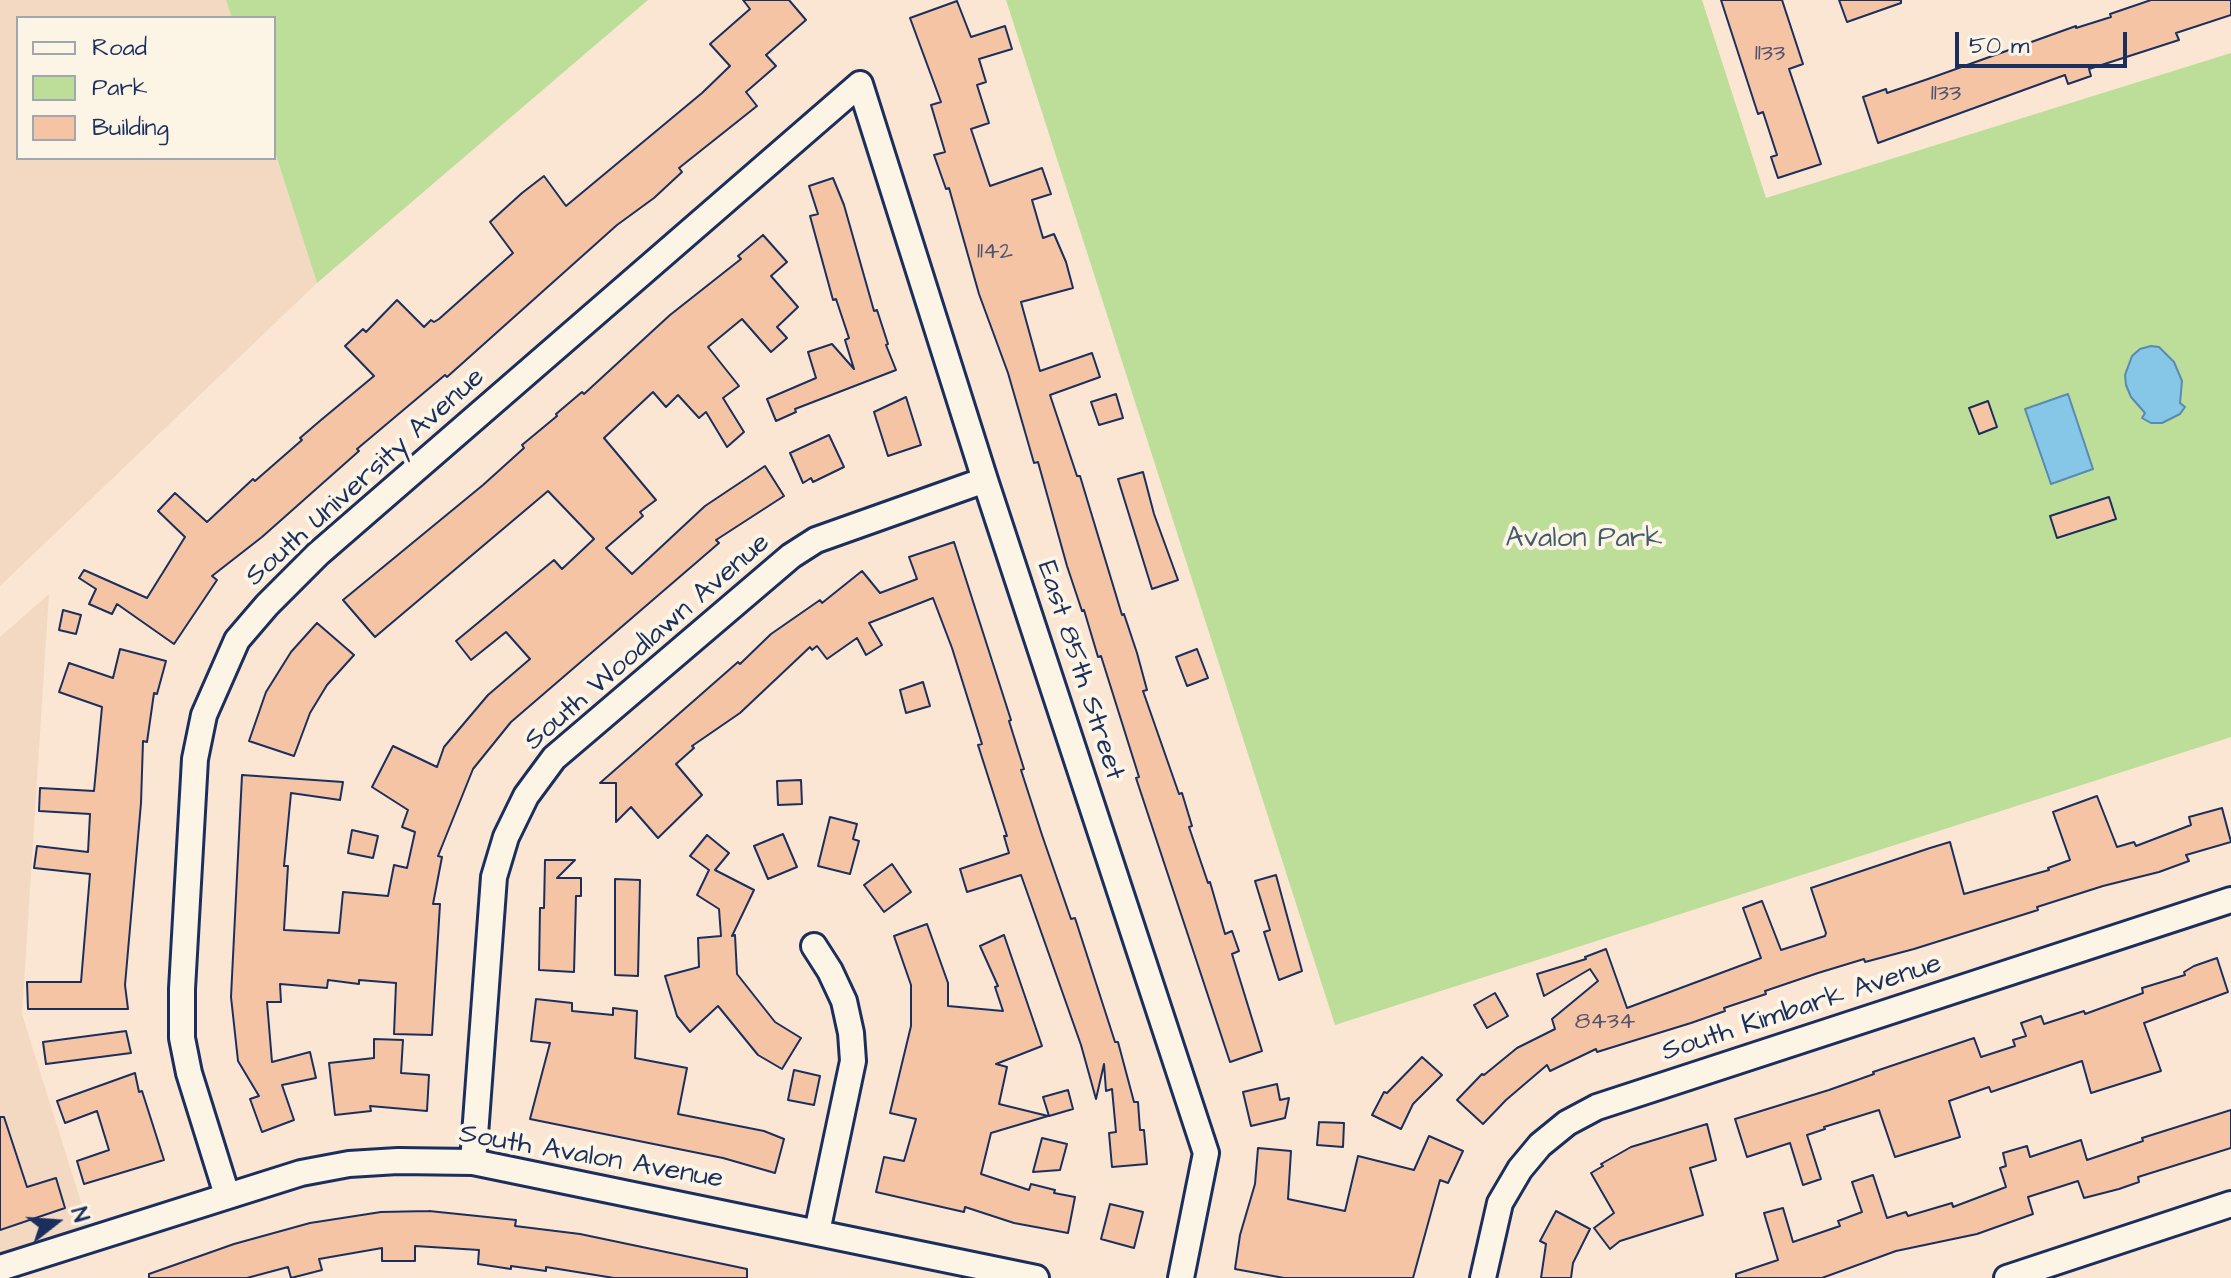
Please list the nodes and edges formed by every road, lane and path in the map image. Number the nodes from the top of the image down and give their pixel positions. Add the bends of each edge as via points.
1 (860, 84) joint
2 (985, 480) junction
3 (2231, 900) edge
4 (814, 946) dead end
5 (473, 1162) junction
6 (227, 1195) junction
7 (2231, 1204) edge
8 (817, 1232) junction
9 (0, 1268) edge
10 (1036, 1278) edge
11 (1181, 1278) edge
12 (1483, 1278) edge
13 (2007, 1278) edge

1 - 2 street, East 85th Street
1 - 6 street, South University Avenue via 318,554 237,640 204,715 195,759 182,989 182,1038 189,1073
2 - 5 street, South Woodlawn Avenue via 816,540 791,556 554,758 526,796 494,877
2 - 11 street, East 85th Street via 1206,1153
3 - 12 street, South Kimbark Avenue via 1597,1107 1567,1123 1520,1169 1500,1203
4 - 8 street via 844,1001 853,1061
5 - 6 street, South Avalon Avenue via 349,1164
5 - 8 street, South Avalon Avenue
6 - 9 street, South Avalon Avenue
7 - 13 street
8 - 10 street, South Avalon Avenue

